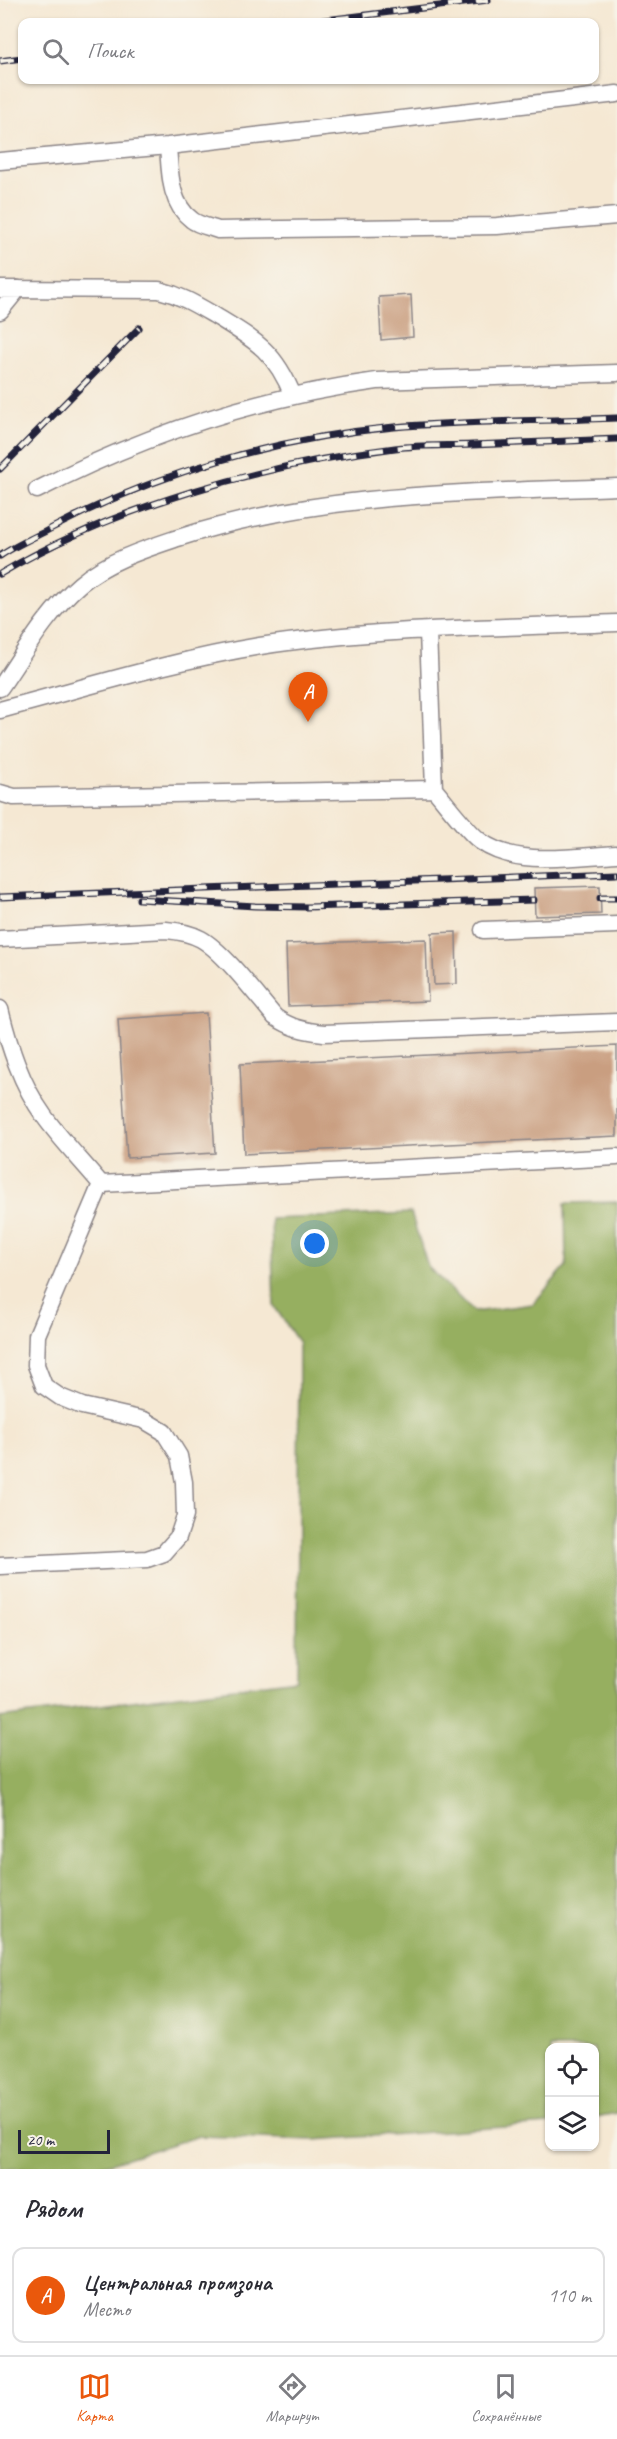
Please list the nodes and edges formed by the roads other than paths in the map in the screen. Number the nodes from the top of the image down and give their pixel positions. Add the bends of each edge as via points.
1 (617, 94) edge
2 (168, 146) junction
3 (0, 161) edge
4 (617, 216) edge
5 (0, 289) edge
6 (18, 289) junction
7 (0, 311) edge
8 (617, 373) edge
9 (293, 396) junction
10 (617, 487) edge
11 (37, 490) dead end
12 (617, 623) edge
13 (428, 632) junction
14 (0, 688) edge
15 (0, 710) edge
16 (434, 789) junction
17 (0, 793) edge
18 (617, 854) edge
19 (617, 925) edge
20 (483, 930) dead end
21 (0, 939) edge
22 (0, 1009) edge
23 (617, 1023) edge
24 (617, 1157) edge
25 (101, 1184) junction
26 (0, 1566) edge

1 - 2 lane
2 - 3 lane
2 - 4 lane via 176,202 192,220 218,230 497,226
5 - 6 lane
6 - 7 lane
6 - 9 lane via 159,290 179,295 257,342 284,374
8 - 9 lane via 377,381
9 - 11 lane via 156,437 79,468
10 - 14 lane via 341,501 244,519 154,546 113,563 81,583 52,612
12 - 13 lane
13 - 15 lane via 347,635 258,647 196,659
13 - 16 lane
16 - 17 lane via 14,797
16 - 18 lane via 480,841 506,854
19 - 20 lane
21 - 23 lane via 183,932 214,949 275,1017 303,1031
22 - 25 lane via 10,1048 44,1115
24 - 25 lane
25 - 26 lane via 37,1335 36,1365 44,1386 60,1397 144,1420 164,1432 179,1456 185,1516 178,1537 164,1553 147,1559

